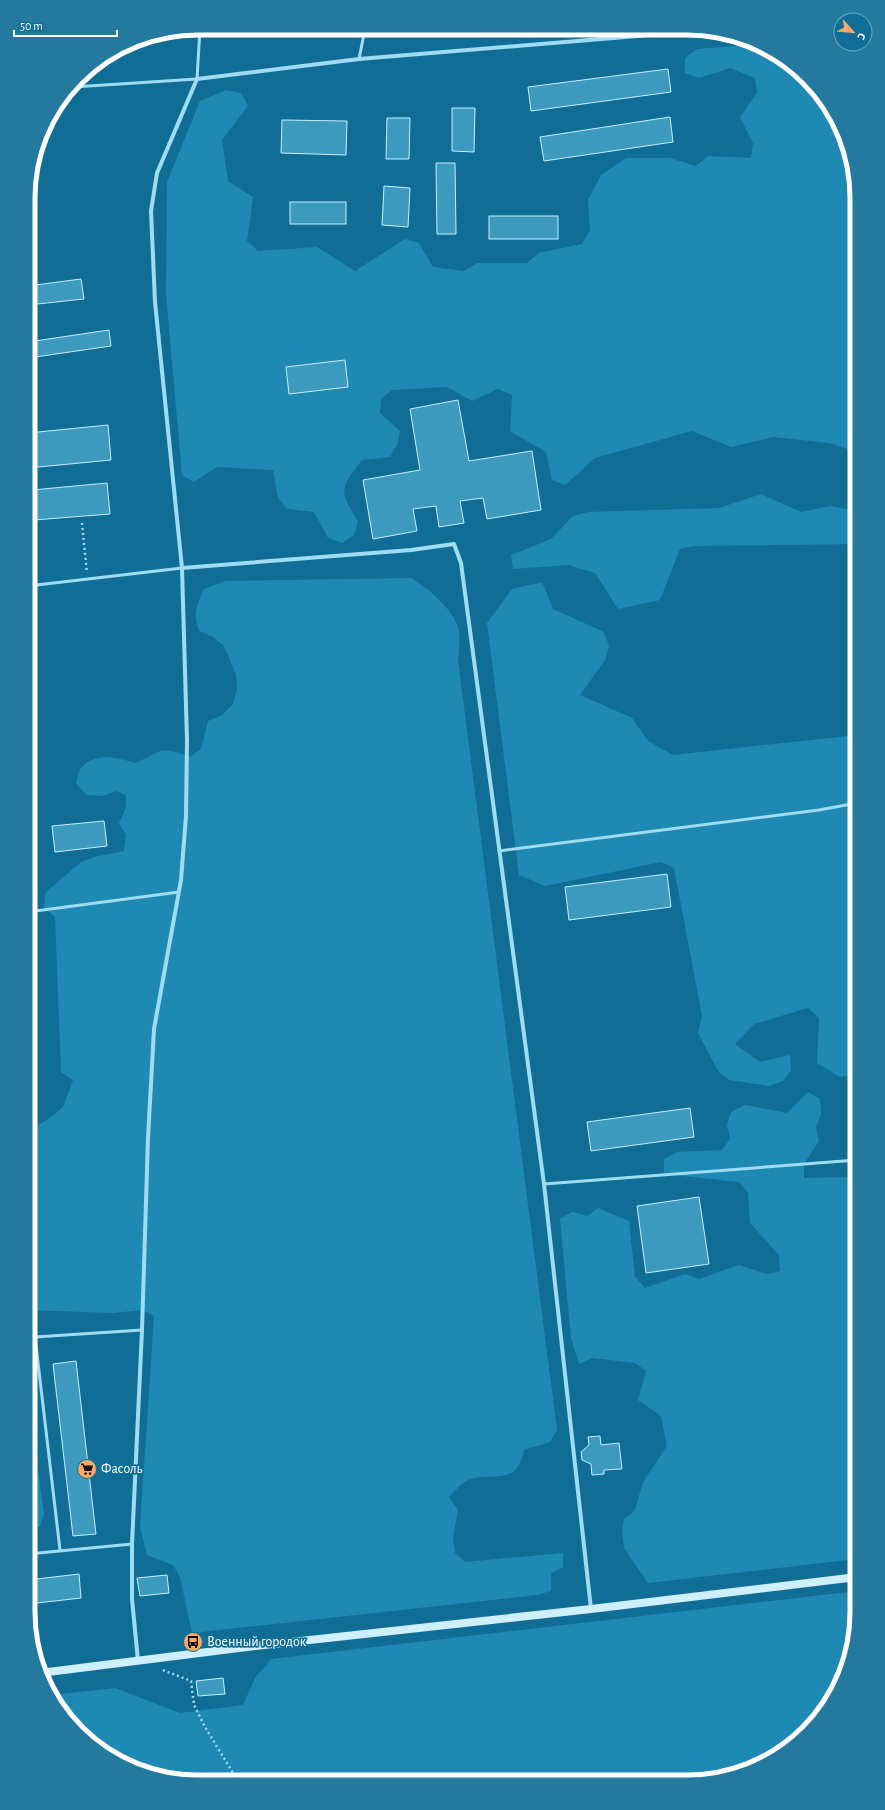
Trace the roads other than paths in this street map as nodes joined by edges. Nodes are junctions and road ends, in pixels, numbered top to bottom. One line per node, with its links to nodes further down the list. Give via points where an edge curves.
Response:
1 (200, 35): 5 (lane)
2 (364, 35): 4 (lane)
3 (650, 35): 4 (street)
4 (359, 59): 5 (street)
5 (197, 79): 6 (lane); 7 (street, via 157,173 151,211 155,302)
6 (79, 87)
7 (182, 568): 8 (lane); 10 (street, via 411,550 454,544 462,563); 11 (street, via 187,740 186,816)
8 (35, 585)
9 (850, 804): 10 (lane)
10 (499, 851): 14 (street)
11 (179, 892): 12 (lane); 15 (street, via 154,1029)
12 (35, 911)
13 (850, 1161): 14 (lane)
14 (544, 1184): 21 (street)
15 (142, 1330): 16 (lane); 17 (street)
16 (35, 1337): 18 (lane)
17 (132, 1544): 18 (lane); 22 (street, via 132,1599)
18 (60, 1550): 19 (lane)
19 (35, 1553)
20 (850, 1579): 21 (street)
21 (591, 1609): 22 (street)
22 (138, 1661): 23 (street)
23 (46, 1672)

